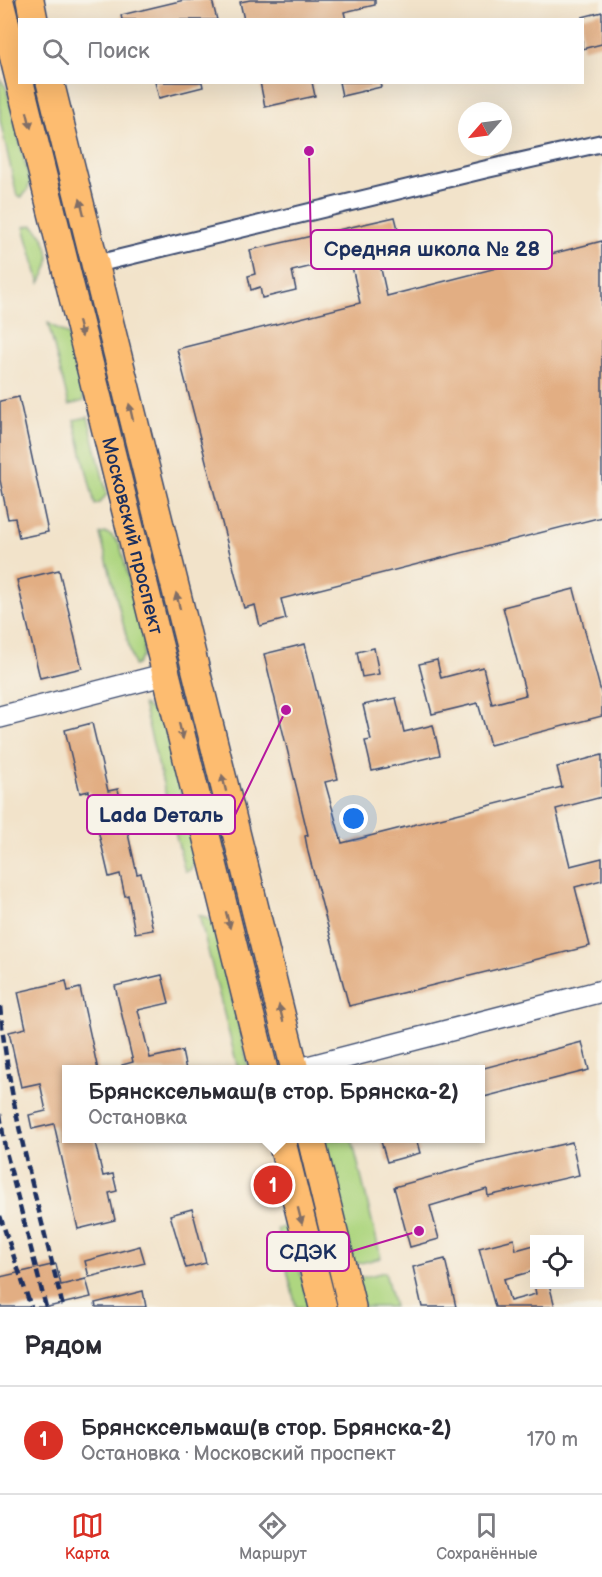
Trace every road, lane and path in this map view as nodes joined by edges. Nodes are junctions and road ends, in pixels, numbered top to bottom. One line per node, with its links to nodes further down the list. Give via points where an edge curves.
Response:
1 (30, 0): 3 (main road)
2 (0, 2): 4 (main road, Московский проспект, one-way to 4)
3 (34, 18)
4 (18, 76)
5 (20, 84): 9 (main road, Московский проспект, one-way to 9)
6 (51, 84): 8 (main road, Московский проспект, one-way to 6)
7 (602, 143): 8 (street)
8 (96, 264): 9 (main road); 14 (main road, Московский проспект, one-way to 8)
9 (66, 272): 10 (main road, Московский проспект, one-way to 10)
10 (167, 674): 11 (street); 13 (main road, Московский проспект, one-way to 13)
11 (0, 717)
12 (602, 991): 15 (street)
13 (263, 1065)
14 (295, 1065)
15 (315, 1065)
16 (282, 1143): 18 (main road, one-way to 18)
17 (312, 1143): 19 (main road)
18 (323, 1307)
19 (352, 1307)

